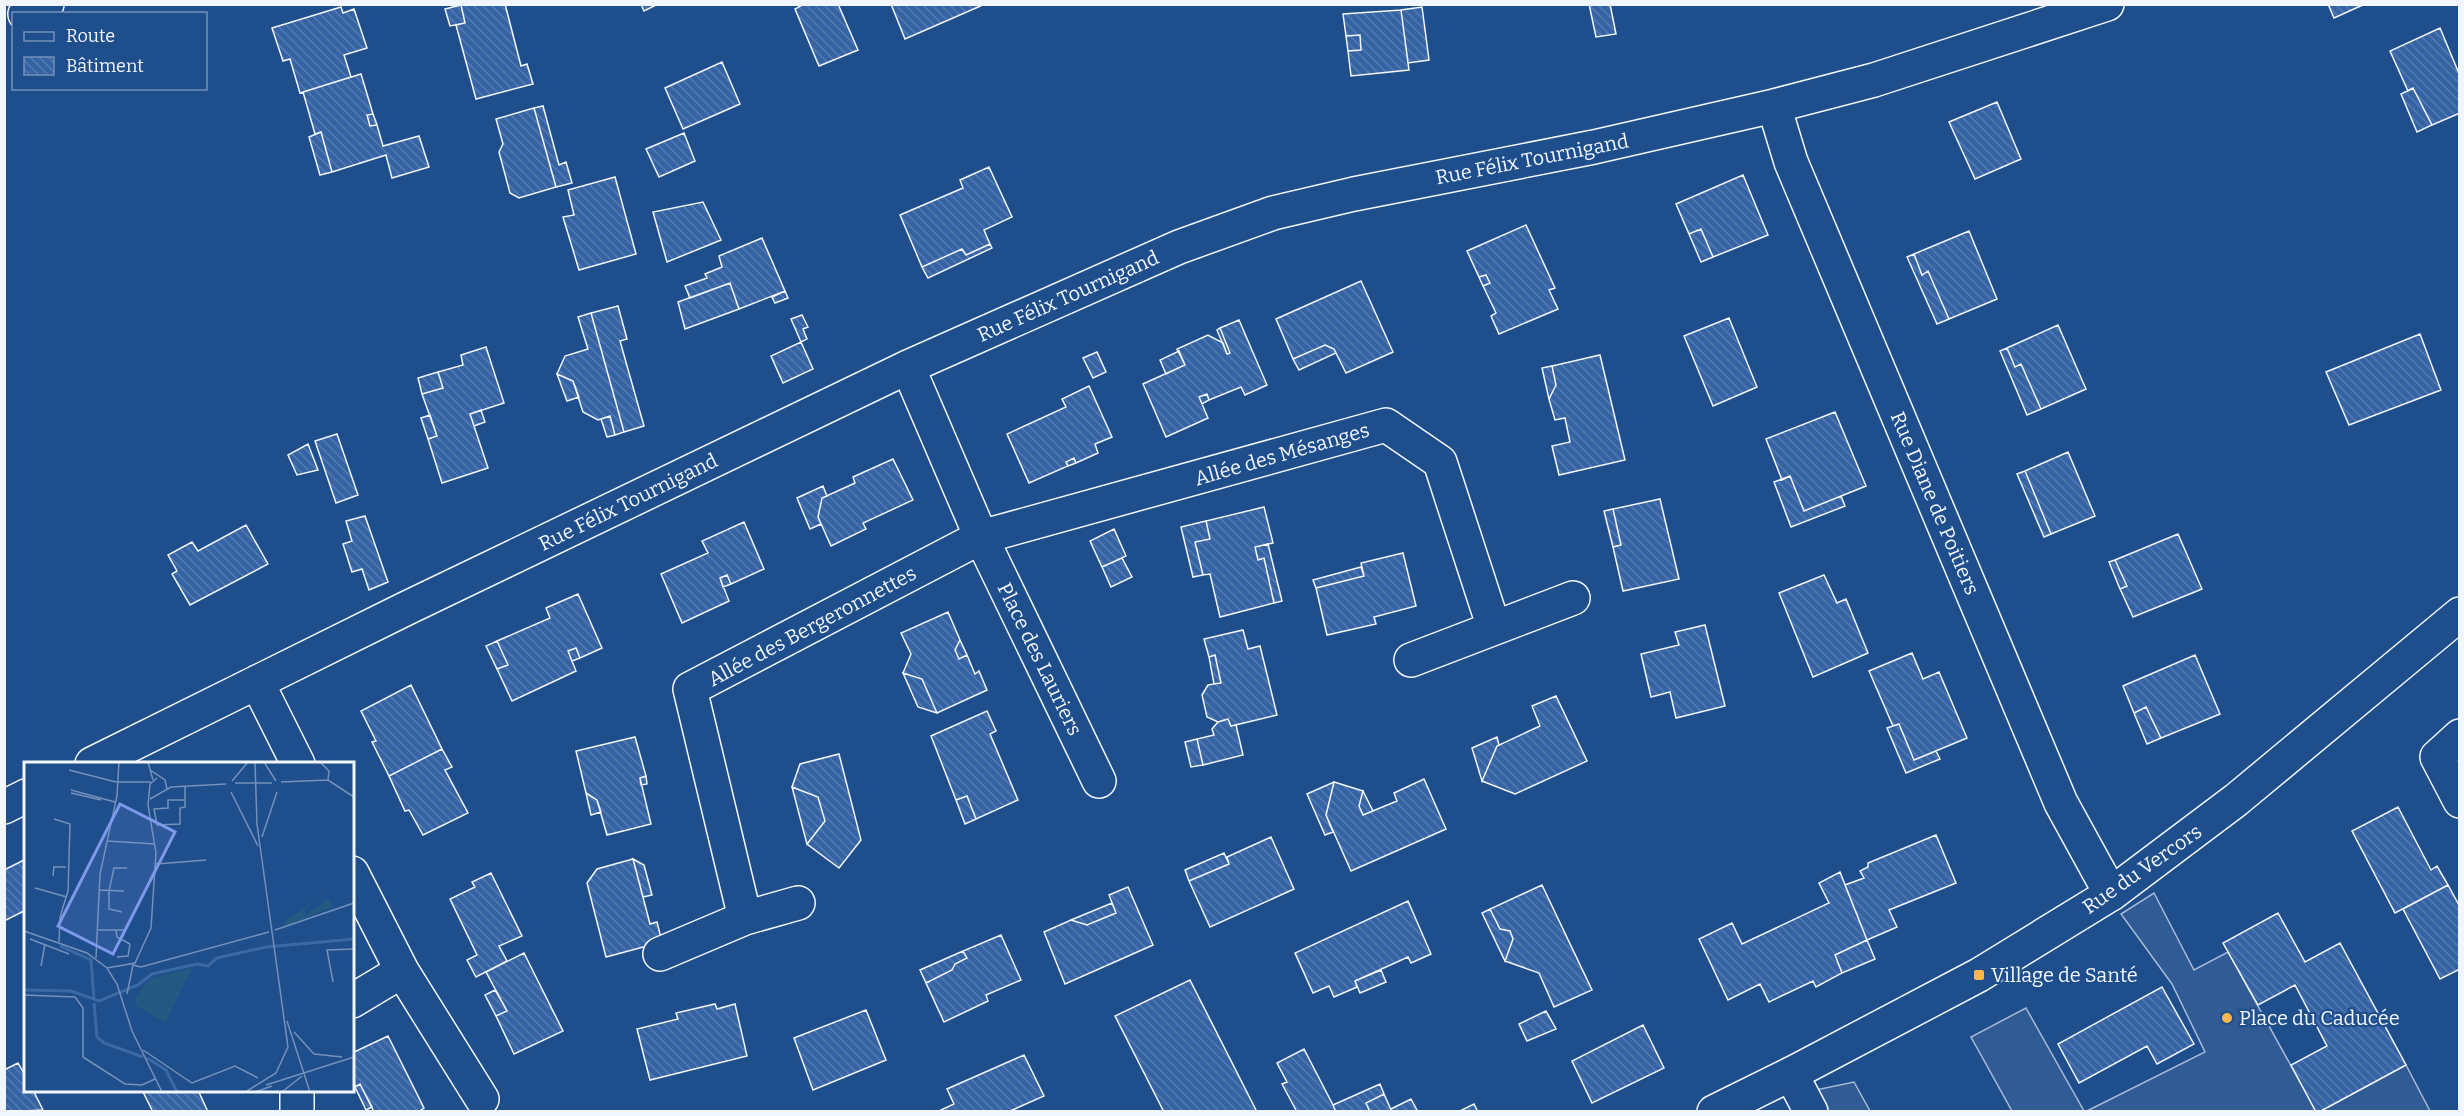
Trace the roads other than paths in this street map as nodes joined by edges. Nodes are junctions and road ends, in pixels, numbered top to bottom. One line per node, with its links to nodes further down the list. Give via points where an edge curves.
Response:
1 (47, 4): 3 (street)
2 (2108, 4): 4 (street, Rue Félix Tournigand, via 1874,80)
3 (30, 12)
4 (1774, 106): 5 (street, Rue Félix Tournigand, via 1273,213 1179,247); 20 (street, Rue Diane de Poitiers, via 1791,162 2061,803)
5 (908, 367): 6 (street, Place des Lauriers); 11 (street, Rue Félix Tournigand)
6 (981, 537): 9 (street, Allée des Mésanges, via 1386,425 1440,462); 15 (street, Place des Lauriers); 22 (street, Allée des Bergeronnettes, via 690,689)
7 (1573, 598): 9 (street)
8 (2460, 614): 20 (street, Rue du Vercors, via 2236,800)
9 (1494, 628): 10 (street)
10 (1411, 660)
11 (257, 682): 13 (street, Rue Félix Tournigand); 14 (street)
12 (2460, 736): 17 (street, via 2437,757)
13 (96, 762)
14 (297, 762)
15 (1099, 781)
16 (24, 797): 18 (street)
17 (2460, 801)
18 (4, 807)
19 (354, 877): 24 (street)
20 (2111, 894): 26 (street, Rue du Vercors, via 1979,975)
21 (798, 903): 22 (street)
22 (745, 918): 23 (street)
23 (660, 954)
24 (402, 971): 25 (street); 28 (street)
25 (354, 1000)
26 (1791, 1074): 30 (street, Rue du Vercors); 31 (street)
27 (297, 1092): 29 (street)
28 (482, 1099)
29 (297, 1112)
30 (1714, 1112)
31 (1811, 1112)

